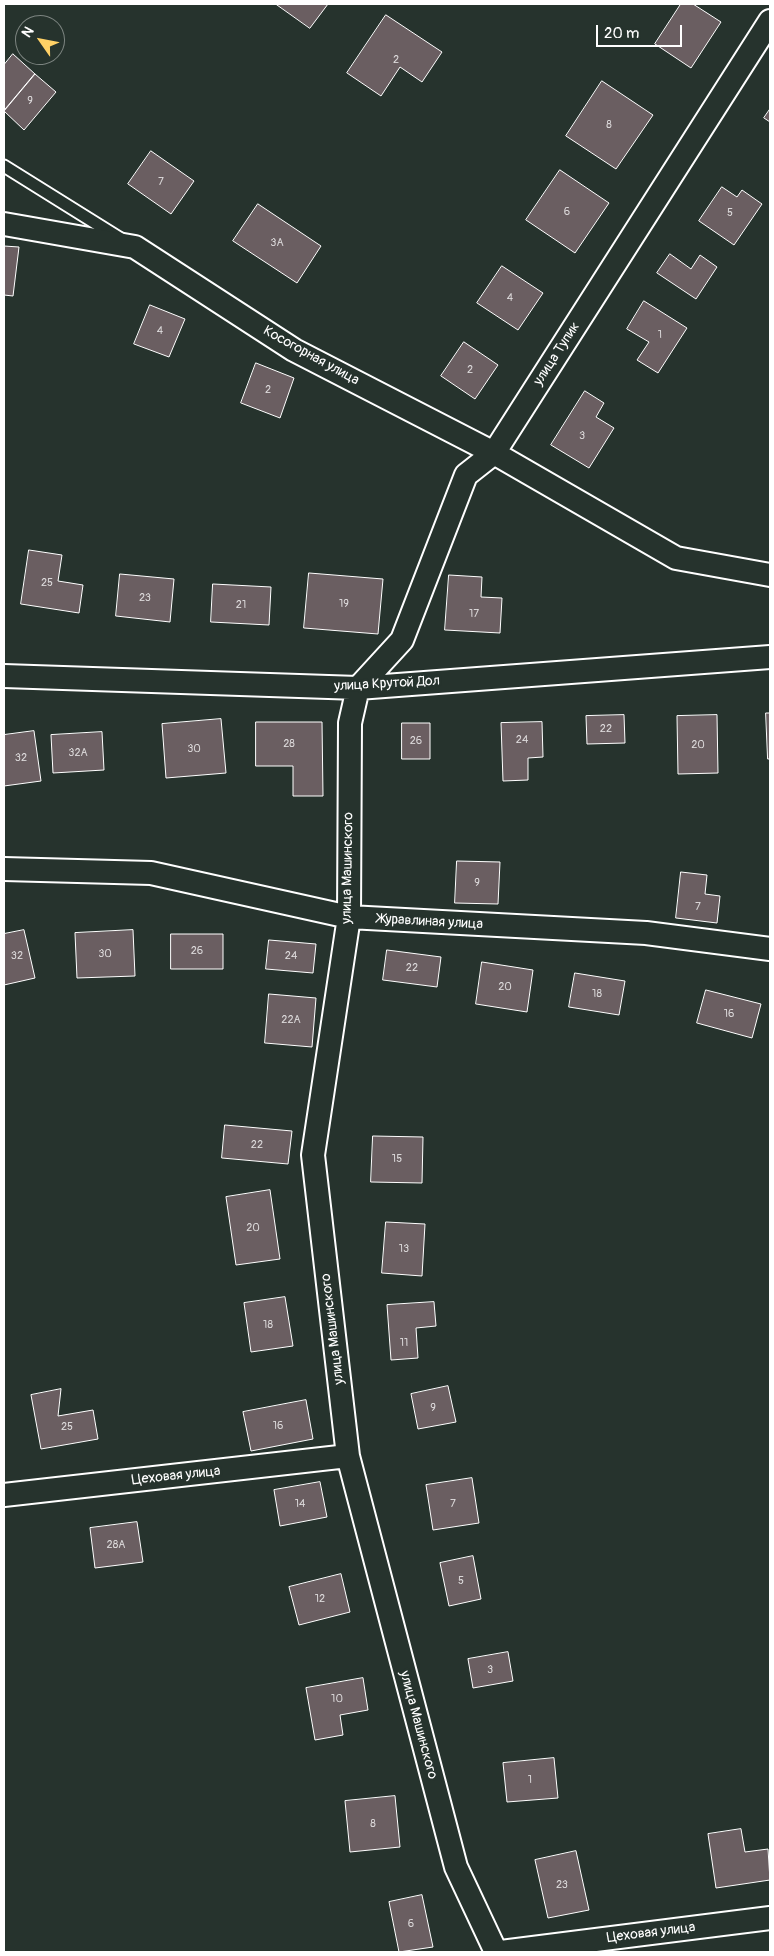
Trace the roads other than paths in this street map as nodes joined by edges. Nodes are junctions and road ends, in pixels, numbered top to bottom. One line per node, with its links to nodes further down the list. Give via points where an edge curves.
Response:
1 (770, 21): 5 (street, улица Тупик)
2 (4, 166): 4 (lane, Косогорная улица)
3 (4, 224): 4 (street, Косогорная улица)
4 (135, 247): 5 (street, Косогорная улица, via 294,350)
5 (494, 453): 6 (street, Косогорная улица, via 676,558); 9 (street, улица Тупик, via 466,475 402,640)
6 (770, 575)
7 (770, 657): 9 (street, улица Крутой Дол)
8 (4, 676): 9 (street, улица Крутой Дол)
9 (358, 688): 11 (street, улица Машинского, via 350,723)
10 (4, 870): 11 (street, Журавлиная улица, via 151,873)
11 (348, 917): 12 (street, Журавлиная улица, via 646,932); 13 (street, улица Машинского, via 313,1154)
12 (770, 949)
13 (348, 1456): 14 (street, Цеховая улица); 16 (street, улица Машинского, via 456,1867)
14 (4, 1494)
15 (770, 1918): 17 (street, Цеховая улица)
16 (496, 1952)
17 (501, 1952)

